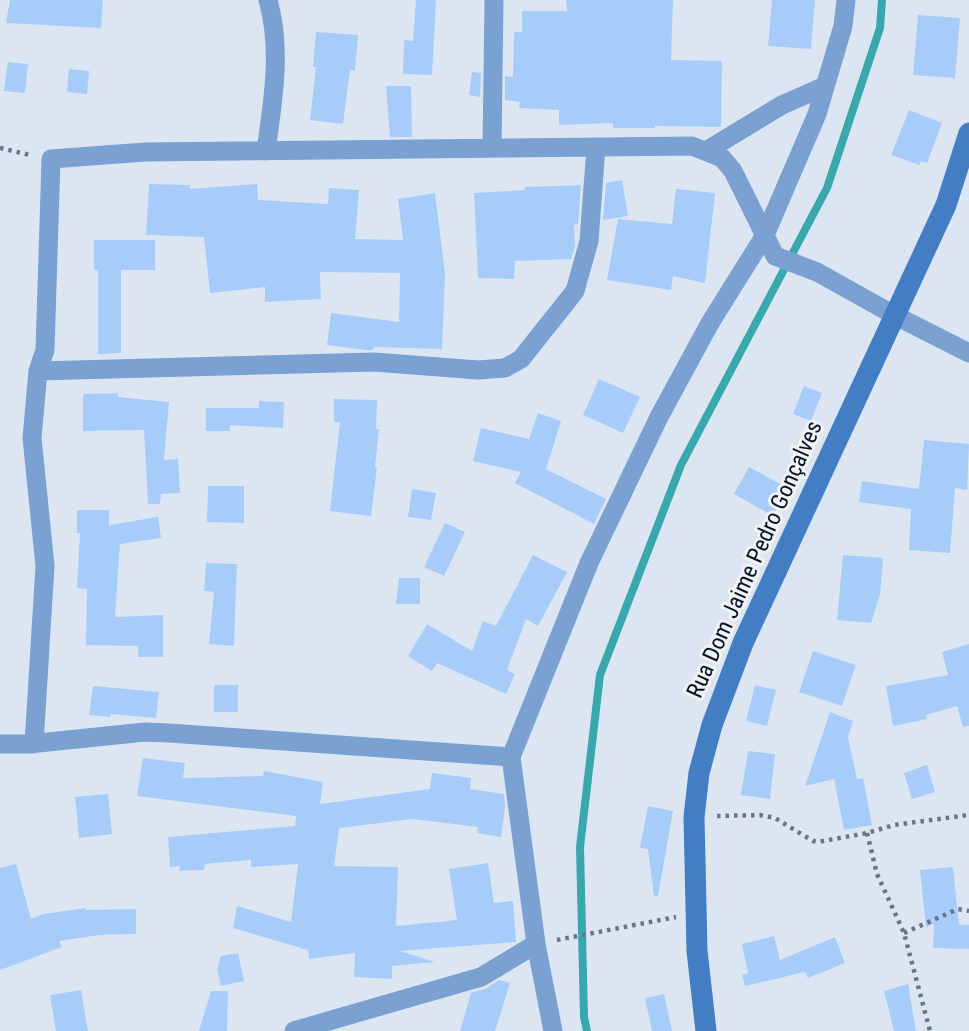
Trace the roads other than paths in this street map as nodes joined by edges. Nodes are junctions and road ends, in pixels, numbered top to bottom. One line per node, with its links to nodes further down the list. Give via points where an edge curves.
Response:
1 (268, 0): 8 (street, via 276,52)
2 (494, 0): 7 (street)
3 (846, 0): 4 (street)
4 (825, 86): 9 (street, via 782,105); 10 (street)
5 (969, 133): 11 (main road, Rua Dom Jaime Pedro Gonçalves, via 946,205)
6 (596, 147): 7 (street); 9 (street, via 692,146); 13 (street, via 589,241 575,291 521,359 505,368 374,362)
7 (492, 148): 8 (street)
8 (267, 151): 13 (street, via 145,152 51,159 45,350)
9 (706, 151): 10 (street, via 722,158 733,171)
10 (765, 235): 11 (street, via 775,256 817,272); 16 (street, via 710,323 653,429 589,563)
11 (894, 315): 12 (street); 20 (main road, Rua Dom Jaime Pedro Gonçalves, via 743,643 699,773 694,817 696,912)
12 (969, 353)
13 (38, 371): 15 (street, via 32,439 45,566)
14 (0, 744): 15 (street)
15 (34, 744): 16 (street, via 145,732)
16 (511, 757): 17 (street)
17 (536, 944): 18 (street, via 481,977); 19 (street)
18 (294, 1031)
19 (553, 1031)
20 (705, 1031)

